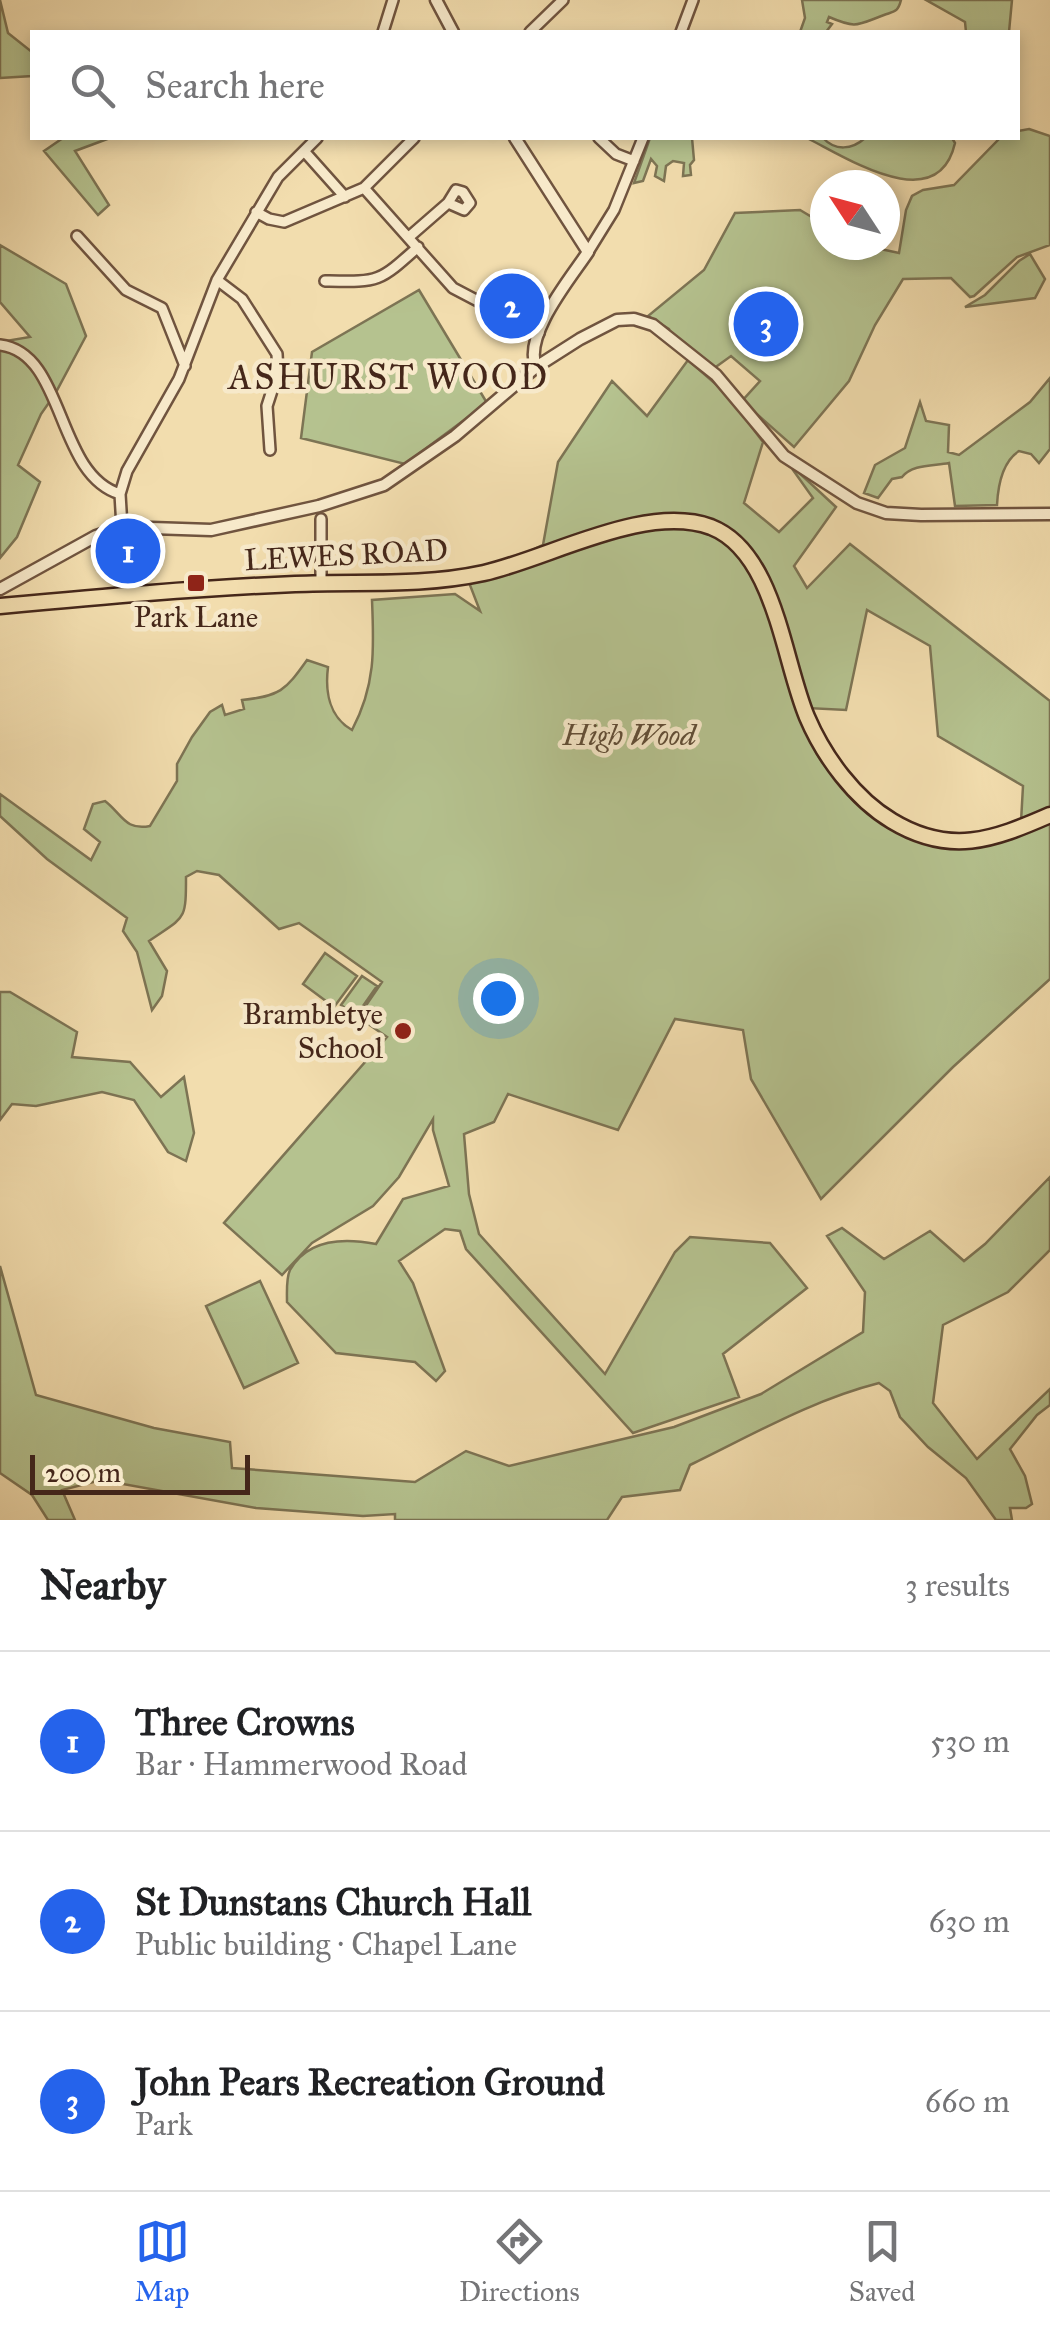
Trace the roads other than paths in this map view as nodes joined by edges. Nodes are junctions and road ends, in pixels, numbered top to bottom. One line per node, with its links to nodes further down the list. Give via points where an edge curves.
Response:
1 (393, 0): 5 (street)
2 (436, 0): 6 (street)
3 (563, 0): 7 (street)
4 (692, 0): 8 (street)
5 (384, 30)
6 (452, 30)
7 (532, 30)
8 (682, 30)
9 (315, 140): 14 (street)
10 (412, 140): 16 (street)
11 (516, 140): 23 (street)
12 (601, 140): 15 (street)
13 (642, 140): 15 (street)
14 (304, 150): 17 (street); 19 (street)
15 (634, 162): 23 (street)
16 (364, 188): 17 (street); 21 (street)
17 (345, 197): 19 (street, via 284,222)
18 (448, 203): 21 (street)
19 (256, 212): 24 (street)
20 (77, 236): 28 (street, via 126,290 162,308)
21 (409, 237): 22 (street)
22 (418, 248): 25 (street, via 384,278); 26 (street, via 453,288)
23 (588, 252): 26 (street)
24 (216, 280): 28 (street); 30 (street, via 242,299 277,354 267,406)
25 (325, 280)
26 (539, 333): 29 (street, via 532,349)
27 (0, 345): 31 (street, via 25,356 59,409 80,462)
28 (184, 366): 31 (street)
29 (536, 368): 32 (street, via 412,469 384,486); 34 (street, via 609,322 643,321 716,375 784,456 857,503 886,513)
30 (270, 450)
31 (120, 494): 36 (street)
32 (332, 502): 33 (street); 35 (street)
33 (310, 508): 35 (street); 36 (street, via 212,530)
34 (1050, 514)
35 (321, 519): 37 (street)
36 (122, 527): 38 (street)
37 (321, 584): 39 (highway, LEWES ROAD); 40 (highway, LEWES ROAD, via 435,583 648,523 688,521 714,528 740,544 761,576 808,718 834,765 874,810 911,832 952,843 1002,837)
38 (0, 589)
39 (0, 606)
40 (1050, 815)

